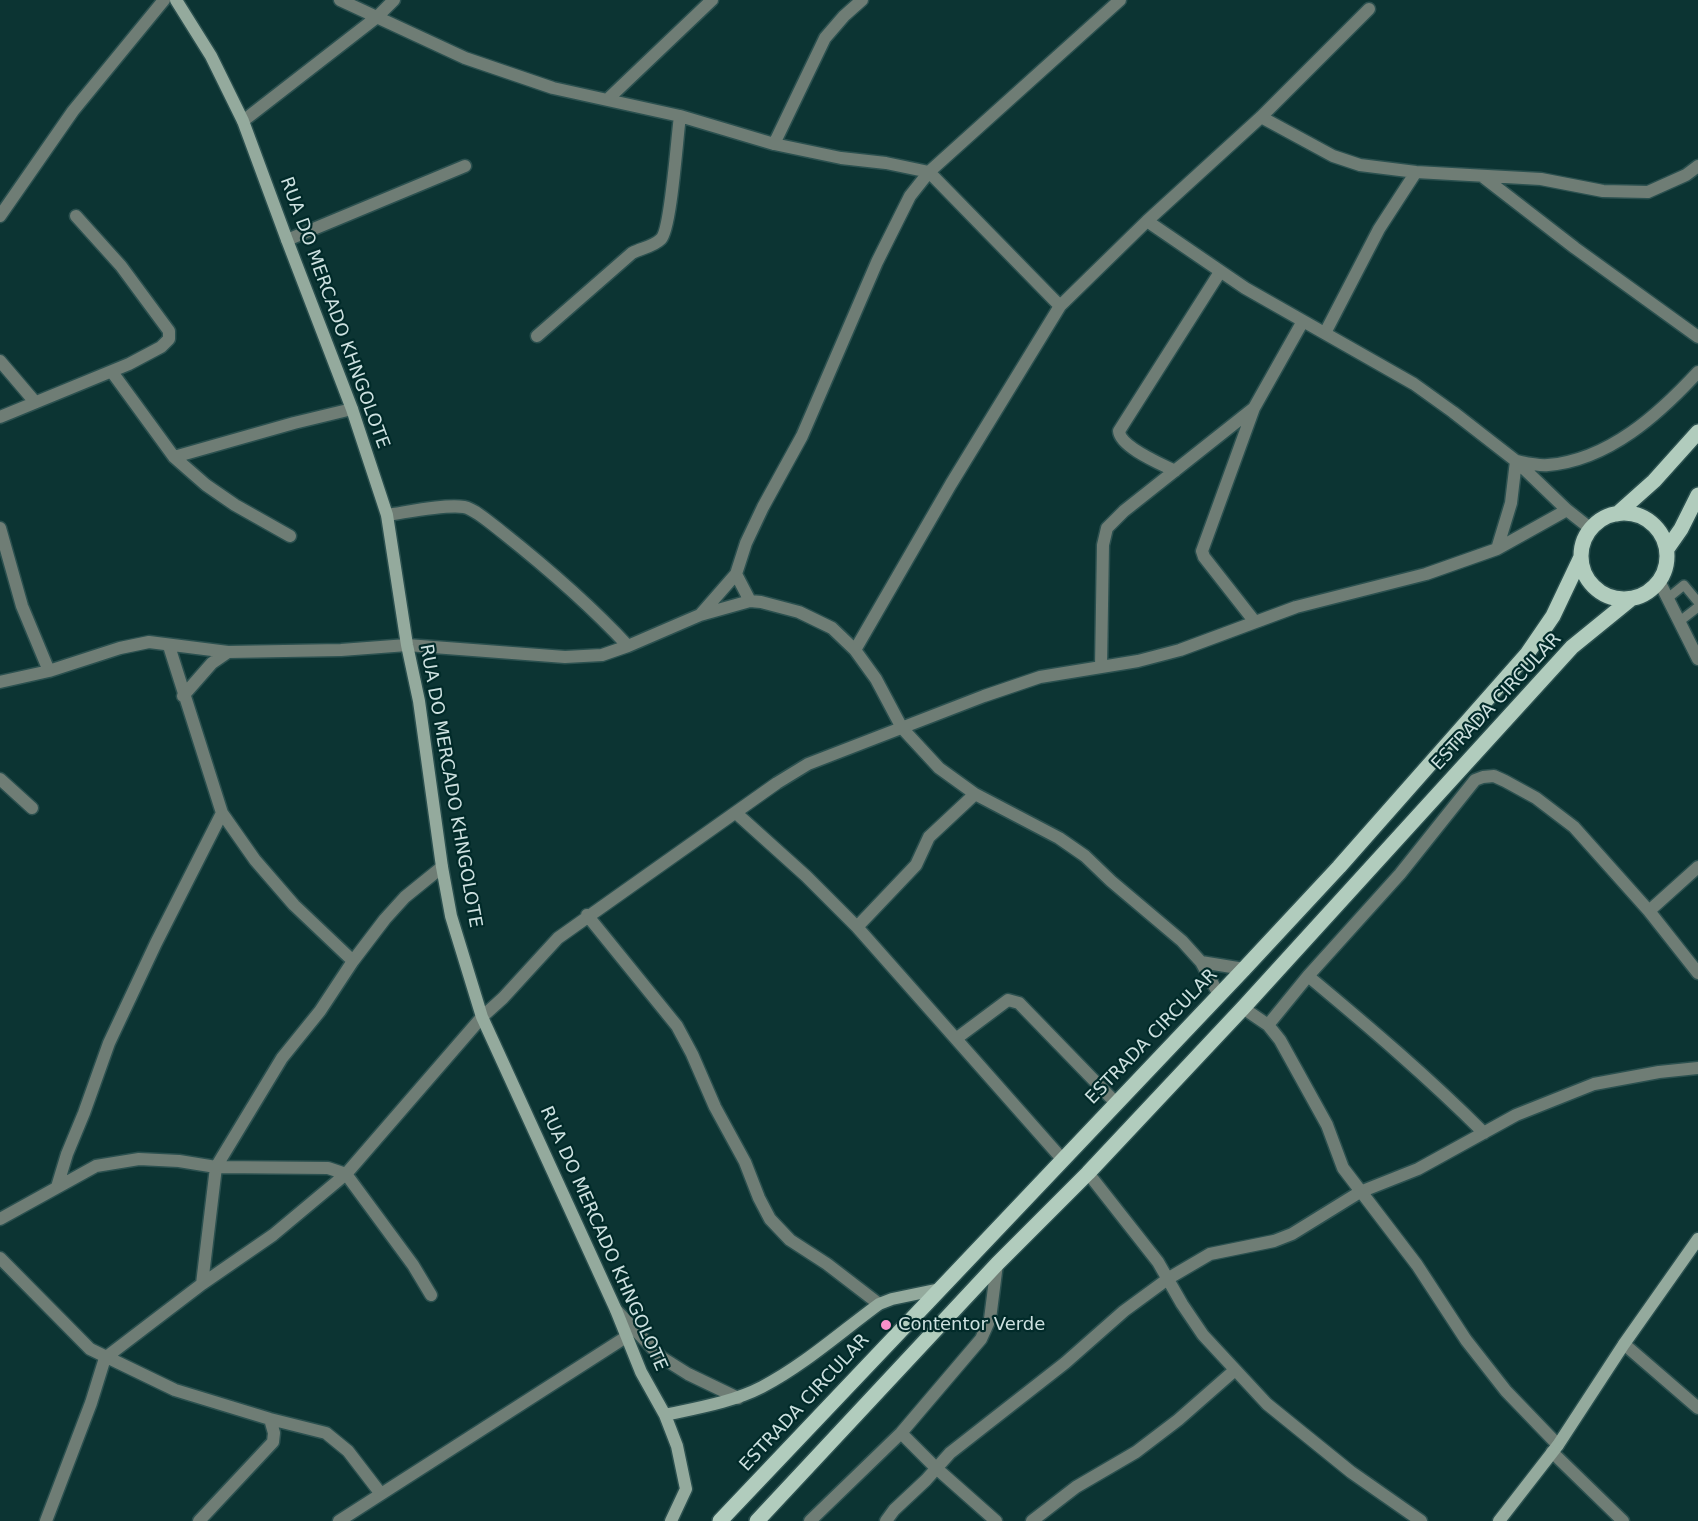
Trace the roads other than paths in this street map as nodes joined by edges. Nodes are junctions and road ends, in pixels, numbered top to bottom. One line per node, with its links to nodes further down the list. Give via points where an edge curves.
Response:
1 (164, 0): 20 (street, via 73,111)
2 (176, 0): 13 (street, RUA DO MERCADO KHNGOLOTE, via 212,56)
3 (340, 0): 9 (street)
4 (394, 0): 9 (street)
5 (712, 0): 10 (street)
6 (862, 0): 14 (street, via 825,38)
7 (1120, 0): 17 (street)
8 (1369, 9): 12 (street)
9 (377, 17): 10 (street, via 465,58 553,88); 13 (street)
10 (608, 99): 11 (street)
11 (680, 116): 14 (street); 28 (street, via 663,238 632,253)
12 (1261, 117): 18 (street, via 1333,156 1360,165); 22 (street)
13 (243, 121): 23 (street, RUA DO MERCADO KHNGOLOTE)
14 (774, 144): 17 (street)
15 (465, 166): 23 (street)
16 (1698, 166): 19 (street, via 1648,192 1603,191 1541,179)
17 (929, 172): 25 (street); 51 (street, via 910,196 877,262 802,436 746,543)
18 (1416, 172): 19 (street); 27 (street, via 1379,229)
19 (1482, 176): 29 (street)
20 (0, 216)
21 (76, 216): 31 (street, via 121,266 169,331 169,339 161,347)
22 (1147, 221): 24 (street); 25 (street)
23 (286, 240): 35 (street, RUA DO MERCADO KHNGOLOTE)
24 (1220, 272): 26 (street); 40 (street, via 1119,431 1126,445)
25 (1060, 306): 63 (street)
26 (1303, 321): 27 (street); 34 (street)
27 (1325, 333): 39 (street, via 1414,384)
28 (537, 336)
29 (1698, 337)
30 (0, 361): 33 (street)
31 (112, 372): 33 (street); 38 (street)
32 (1698, 372): 39 (street, via 1622,440 1577,460 1547,466)
33 (35, 402): 36 (street)
34 (1254, 408): 40 (street); 59 (street, via 1202,551)
35 (352, 409): 38 (street); 44 (street, RUA DO MERCADO KHNGOLOTE)
36 (0, 417)
37 (1698, 432): 43 (main road, via 1654,481)
38 (174, 456): 47 (street, via 235,506)
39 (1516, 461): 42 (street); 48 (street, via 1511,503)
40 (1175, 471): 66 (street, via 1107,528 1103,545)
41 (1698, 495): 49 (main road)
42 (1567, 510): 46 (street); 48 (street)
43 (1617, 514): 46 (main road); 49 (main road, via 1634,514 1649,521 1661,533)
44 (387, 515): 60 (street, RUA DO MERCADO KHNGOLOTE); 62 (street, via 466,507 524,550)
45 (0, 528): 67 (street, via 22,606)
46 (1591, 529): 50 (main road)
47 (290, 537)
48 (1497, 549): 59 (street)
49 (1666, 549): 52 (main road, via 1666,566)
50 (1581, 557): 54 (main road, via 1591,584 1616,599); 83 (main road, ESTRADA CIRCULAR, via 1552,616 1527,654)
51 (736, 574): 55 (street); 57 (street)
52 (1659, 581): 53 (street); 54 (main road, via 1647,593)
53 (1668, 598): 56 (lane, via 1684,585); 58 (street)
54 (1631, 599): 87 (main road, ESTRADA CIRCULAR, via 1572,647)
55 (750, 601): 57 (street); 63 (street, via 799,612 832,628)
56 (1698, 604): 58 (lane)
57 (700, 615): 62 (street)
58 (1680, 621): 65 (street)
59 (1255, 622): 66 (street, via 1180,650)
60 (408, 645): 62 (street, via 565,657 602,655); 64 (street); 76 (street, RUA DO MERCADO KHNGOLOTE)
61 (169, 646): 64 (street); 67 (street, via 149,642 120,648); 69 (street)
62 (628, 646)
63 (855, 650): 70 (street, via 876,679)
64 (228, 652): 69 (street, via 212,663)
65 (1698, 659)
66 (1101, 667): 70 (street, via 1040,677)
67 (49, 672): 68 (street)
68 (0, 682)
69 (183, 696): 74 (street)
70 (902, 728): 72 (street, via 939,768); 75 (street, via 808,764)
71 (0, 779): 73 (street)
72 (975, 794): 80 (street, via 929,837 916,865); 82 (street, via 1085,856 1165,925)
73 (32, 808)
74 (222, 813): 81 (street, via 294,905); 98 (street, via 109,1043)
75 (736, 813): 79 (street); 80 (street)
76 (442, 867): 81 (street, via 405,897); 88 (street, RUA DO MERCADO KHNGOLOTE, via 451,916)
77 (1698, 867): 78 (street)
78 (1649, 911): 84 (street); 85 (street, via 1574,827 1515,786 1494,776 1483,777 1475,780 1400,874)
79 (587, 915): 88 (street, via 558,938); 108 (street, via 677,1026 770,1219 790,1239)
80 (857, 927): 90 (street)
81 (353, 961): 95 (street, via 282,1058)
82 (1201, 962): 83 (street); 86 (street)
83 (1244, 969): 86 (main road, ESTRADA CIRCULAR)
84 (1698, 973)
85 (1308, 976): 89 (street); 93 (street)
86 (1219, 995): 92 (main road, ESTRADA CIRCULAR)
87 (1243, 1008): 89 (street); 96 (main road, ESTRADA CIRCULAR)
88 (482, 1017): 97 (street); 109 (street, RUA DO MERCADO KHNGOLOTE)
89 (1268, 1025): 99 (street, via 1327,1125 1343,1168)
90 (957, 1038): 92 (street, via 1008,1000 1020,1003); 94 (street)
91 (1698, 1068): 93 (street, via 1594,1084 1516,1115)
92 (1116, 1103): 94 (main road, ESTRADA CIRCULAR)
93 (1484, 1133): 99 (street, via 1418,1169)
94 (1063, 1160): 106 (main road, ESTRADA CIRCULAR)
95 (216, 1167): 97 (street, via 328,1168); 98 (street, via 139,1159 96,1166); 105 (street)
96 (1088, 1173): 103 (main road, ESTRADA CIRCULAR); 104 (street)
97 (346, 1174): 105 (street, via 273,1235); 107 (street)
98 (57, 1186): 100 (street)
99 (1360, 1192): 104 (street, via 1292,1234 1210,1254); 119 (street, via 1417,1265 1472,1348)
100 (0, 1219)
101 (1698, 1239): 111 (street)
102 (0, 1258): 112 (street, via 90,1349)
103 (996, 1264): 118 (street, via 990,1319 981,1339); 127 (main road, ESTRADA CIRCULAR)
104 (1169, 1278): 113 (street, via 1203,1335); 120 (street)
105 (202, 1284): 112 (street)
106 (940, 1289): 108 (street); 126 (main road, ESTRADA CIRCULAR)
107 (431, 1295)
108 (879, 1304): 114 (street, via 793,1368)
109 (616, 1310): 110 (street, RUA DO MERCADO KHNGOLOTE); 114 (street, via 661,1358)
110 (626, 1337): 116 (street, RUA DO MERCADO KHNGOLOTE); 121 (street)
111 (1624, 1344): 115 (street); 119 (street)
112 (105, 1358): 117 (street, via 175,1390); 122 (street)
113 (1235, 1370): 131 (street, via 1136,1452 1076,1488); 132 (street, via 1303,1435)
114 (738, 1398): 116 (street)
115 (1698, 1408)
116 (665, 1415): 125 (street, RUA DO MERCADO KHNGOLOTE, via 677,1446 686,1489)
117 (270, 1419): 121 (street, via 326,1433 348,1451); 123 (street, via 273,1442)
118 (901, 1433): 120 (street); 128 (street)
119 (1555, 1449): 133 (street); 134 (street)
120 (935, 1467): 129 (street); 130 (street)
121 (381, 1494): 124 (street)
122 (46, 1521)
123 (200, 1521)
124 (339, 1521)
125 (671, 1521)
126 (720, 1521)
127 (757, 1521)
128 (810, 1521)
129 (885, 1521)
130 (996, 1521)
131 (1032, 1521)
132 (1420, 1521)
133 (1499, 1521)
134 (1623, 1521)

